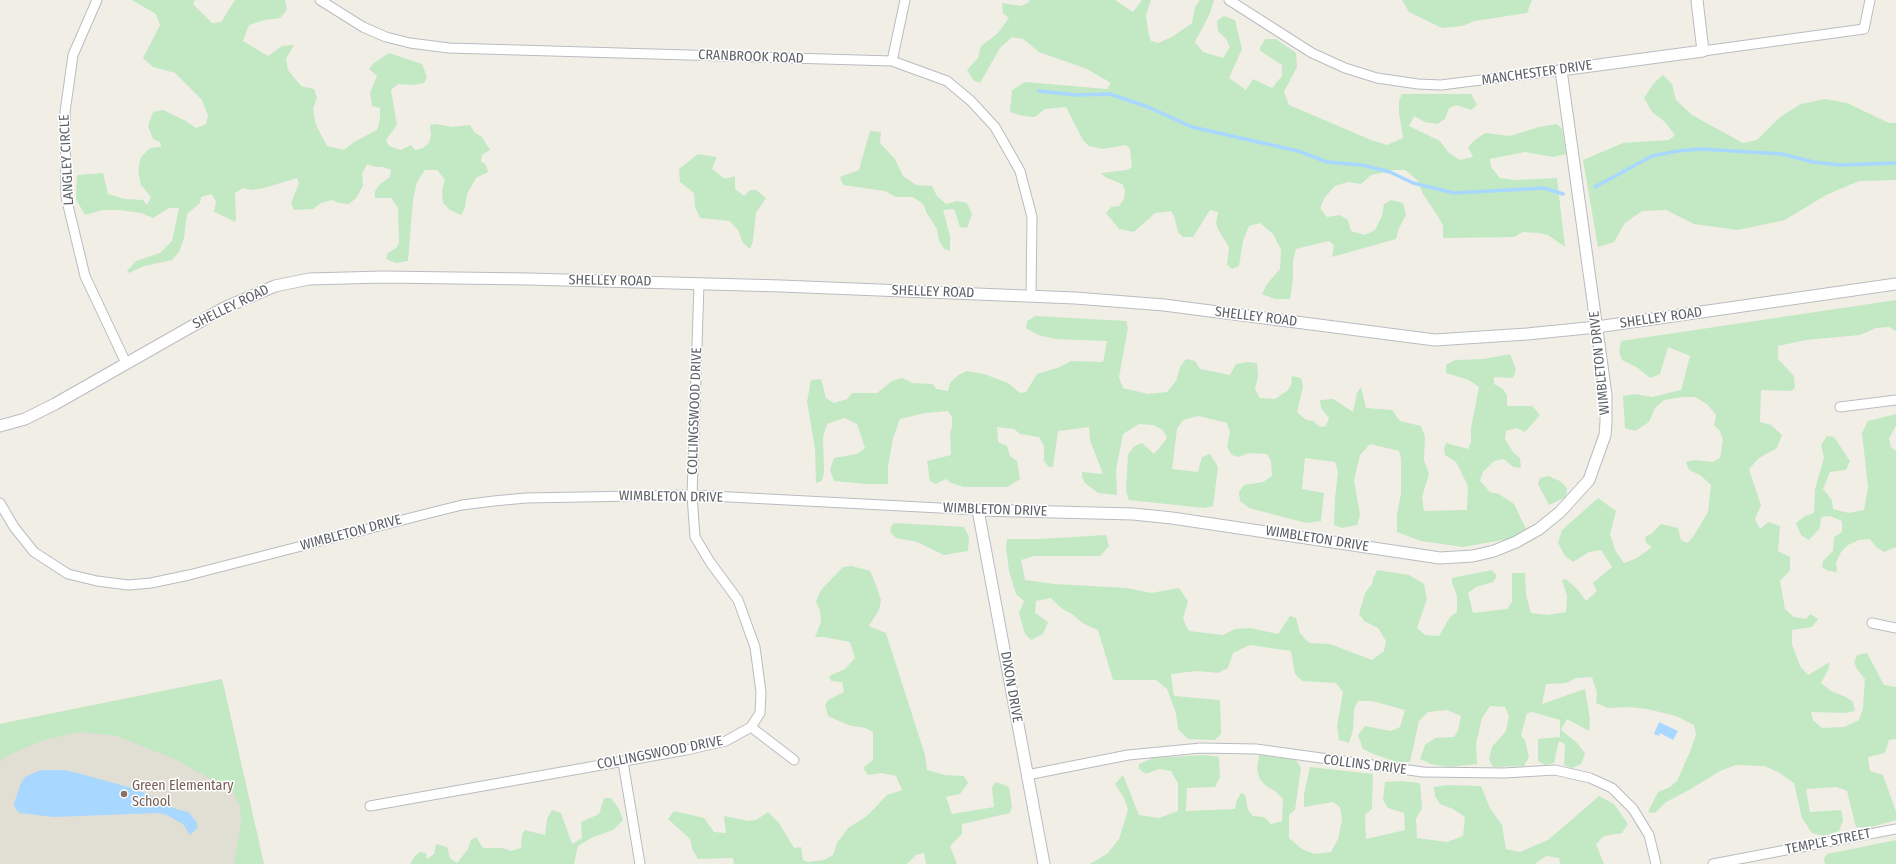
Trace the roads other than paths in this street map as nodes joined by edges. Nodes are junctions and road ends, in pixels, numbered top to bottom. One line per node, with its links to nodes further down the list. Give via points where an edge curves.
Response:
1 (97, 0): 14 (street, LANGLEY CIRCLE, via 73,55 64,112 66,197 85,276)
2 (320, 0): 8 (street, CRANBROOK ROAD, via 363,27 386,36 410,43 449,48)
3 (905, 0): 8 (street)
4 (1229, 0): 9 (street, MANCHESTER DRIVE, via 1322,59 1377,78 1418,84 1441,84)
5 (1697, 0): 7 (street)
6 (1870, 0): 7 (street, MANCHESTER DRIVE, via 1864,29)
7 (1703, 51): 9 (street, MANCHESTER DRIVE)
8 (892, 61): 12 (street, CRANBROOK ROAD, via 946,81 971,101 995,128 1020,171 1032,217)
9 (1561, 70): 13 (street, WIMBLETON DRIVE)
10 (699, 284): 12 (street, SHELLEY ROAD); 14 (street, SHELLEY ROAD, via 383,277 309,279 275,286 224,308); 18 (street, COLLINGSWOOD DRIVE)
11 (1896, 284): 13 (street, SHELLEY ROAD)
12 (1032, 296): 13 (street, SHELLEY ROAD, via 1133,302 1425,340 1460,340)
13 (1597, 327): 20 (street, WIMBLETON DRIVE, via 1606,394 1606,422 1605,435 1589,480 1560,512 1539,529 1494,551 1473,556 1440,558 1172,518 1133,514)
14 (126, 363): 17 (street, SHELLEY ROAD, via 25,420)
15 (1896, 400): 16 (street)
16 (1840, 408)
17 (0, 426)
18 (692, 495): 19 (street, WIMBLETON DRIVE, via 526,498 462,505 189,575 128,585 68,574 34,552 14,527); 20 (street, WIMBLETON DRIVE); 23 (street, COLLINGSWOOD DRIVE, via 695,537 738,600 755,647 761,692 760,713)
19 (0, 503)
20 (978, 510): 26 (street, DIXON DRIVE)
21 (1872, 623): 22 (street)
22 (1896, 628)
23 (751, 727): 24 (street); 25 (street, COLLINGSWOOD DRIVE, via 726,741)
24 (794, 760)
25 (623, 762): 27 (street, COLLINGSWOOD DRIVE, via 558,771); 29 (street)
26 (1027, 775): 30 (street, DIXON DRIVE); 31 (street, COLLINS DRIVE, via 1128,755 1201,748 1256,749 1423,772 1555,770 1590,778 1612,788 1633,810 1649,835)
27 (370, 806)
28 (1896, 829): 32 (street, TEMPLE STREET)
29 (640, 864)
30 (1044, 864)
31 (1656, 864)
32 (1713, 864)

